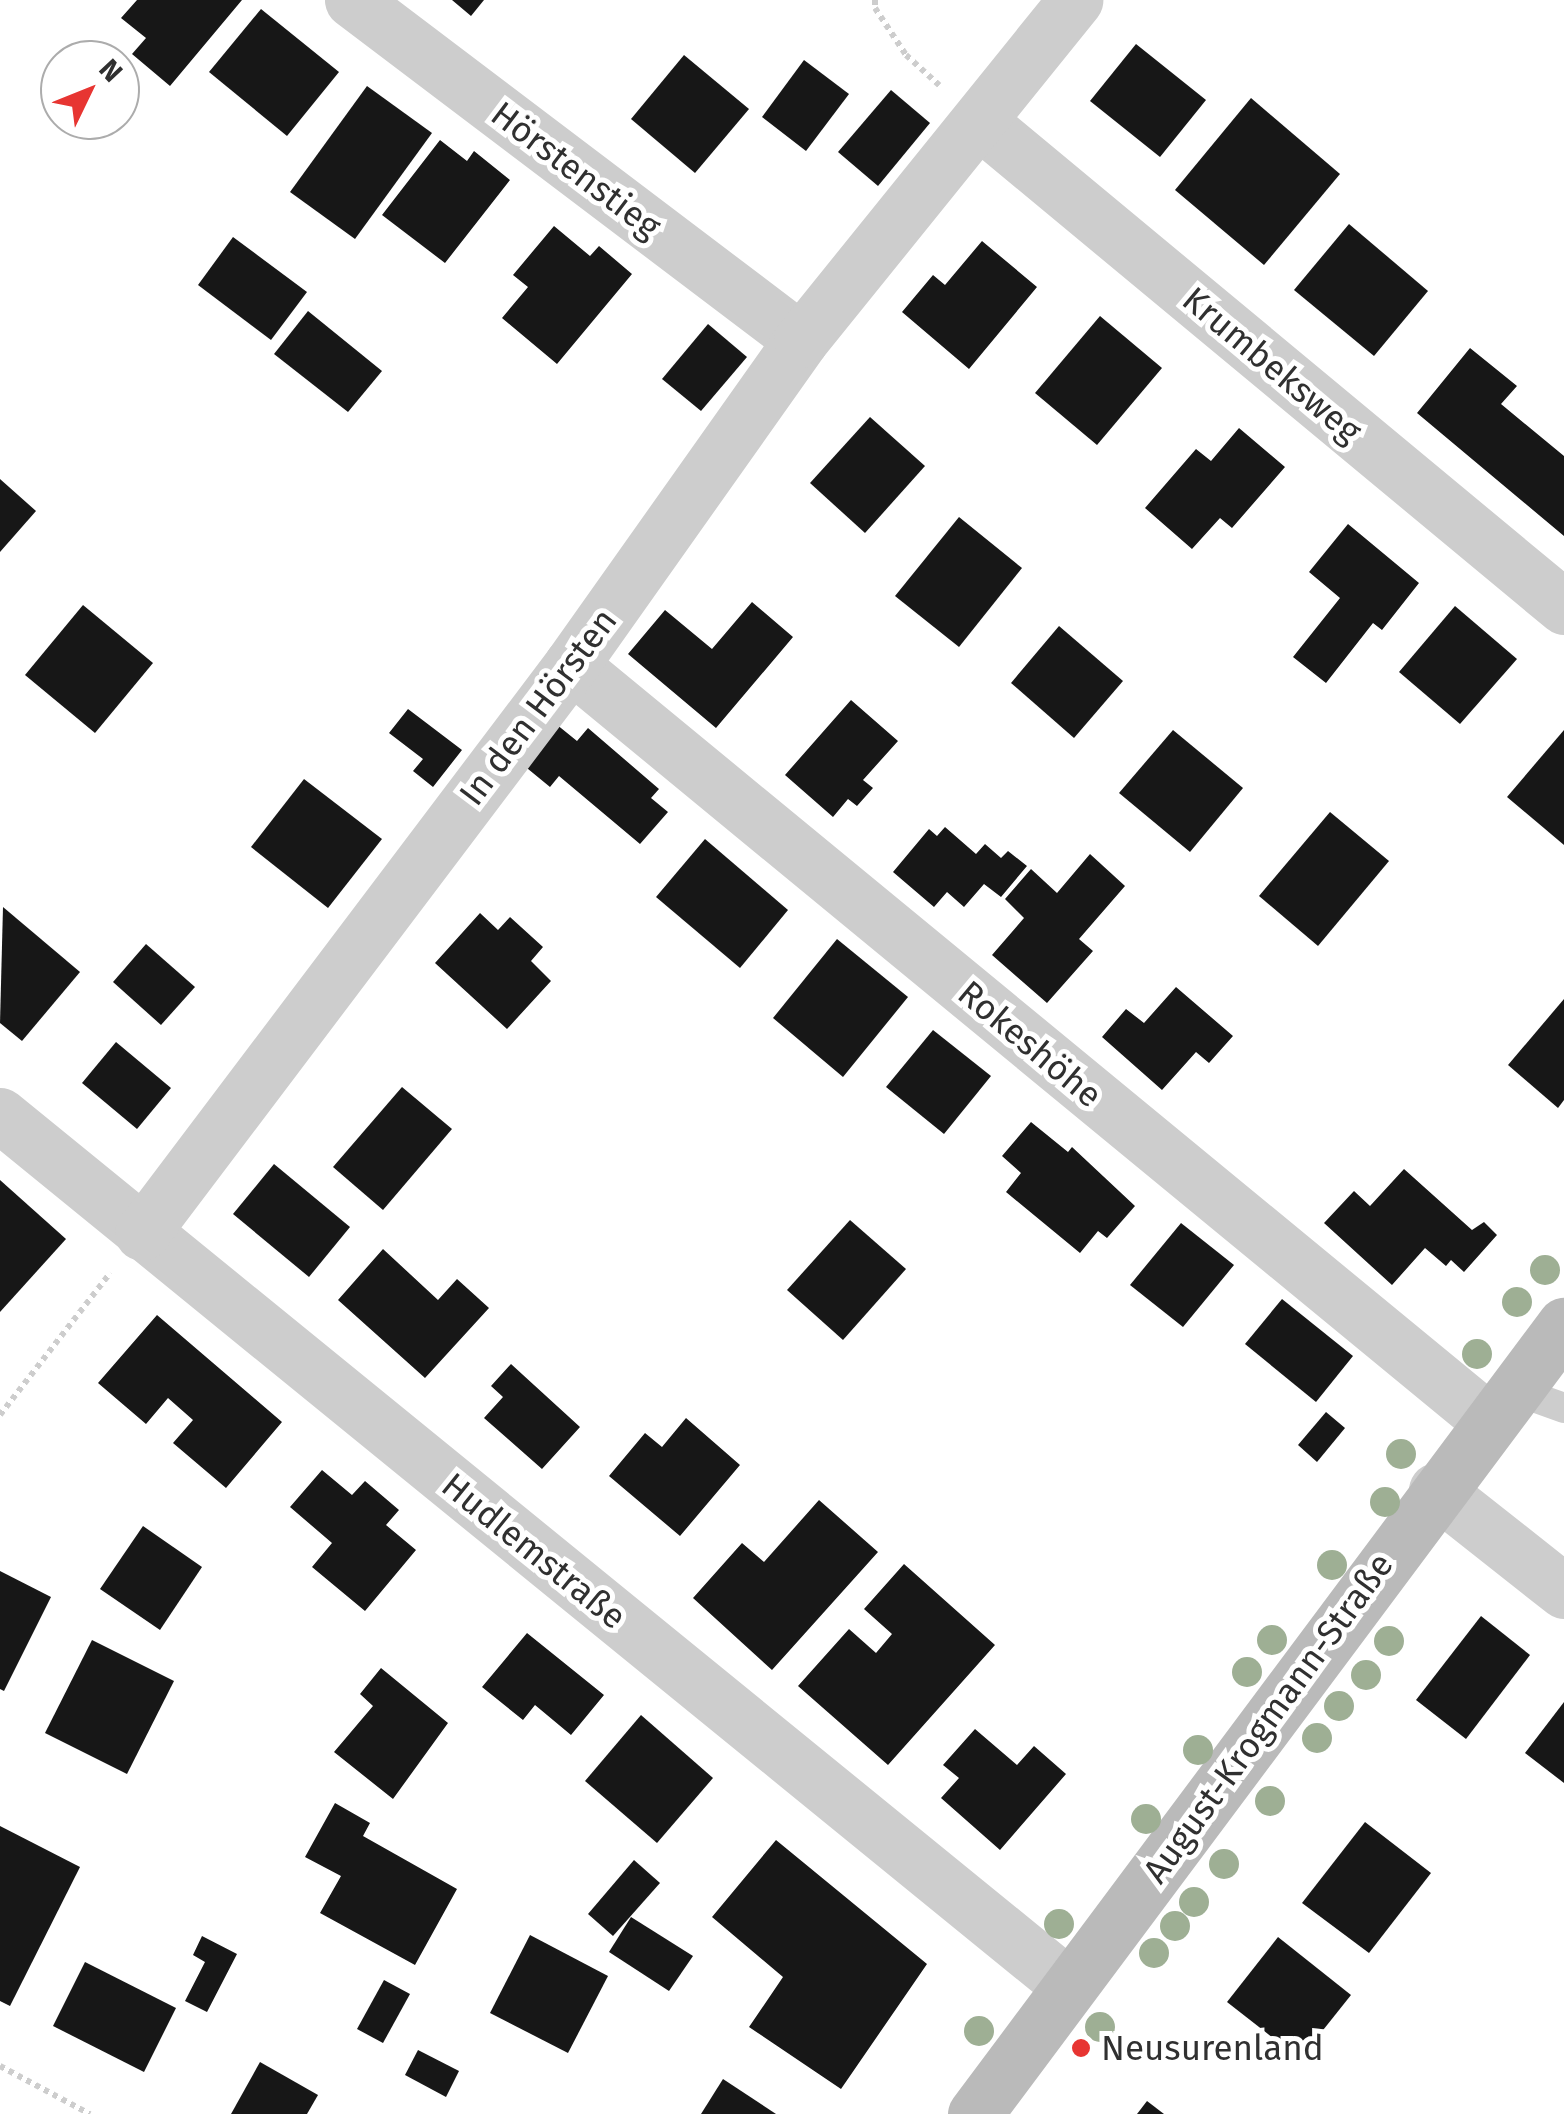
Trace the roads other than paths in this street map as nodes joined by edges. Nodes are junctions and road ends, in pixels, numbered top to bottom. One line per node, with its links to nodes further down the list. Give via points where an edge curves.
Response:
1 (352, 0): 4 (street, Hörstenstieg)
2 (1075, 0): 3 (street, In den Hörsten)
3 (980, 122): 4 (street, In den Hörsten); 5 (street, Krumbeksweg)
4 (801, 340): 6 (street, In den Hörsten)
5 (1564, 607)
6 (571, 665): 8 (street, In den Hörsten); 10 (street, Rokeshöhe)
7 (0, 1115): 8 (street, Hudlemstraße)
8 (142, 1233): 13 (street, Hudlemstraße)
9 (1564, 1325): 10 (main road, August-Krogmann-Straße)
10 (1522, 1406): 11 (main road, August-Krogmann-Straße)
11 (1436, 1490): 12 (street); 13 (main road, August-Krogmann-Straße)
12 (1564, 1591)
13 (1069, 1986): 14 (main road, August-Krogmann-Straße)
14 (975, 2114)

